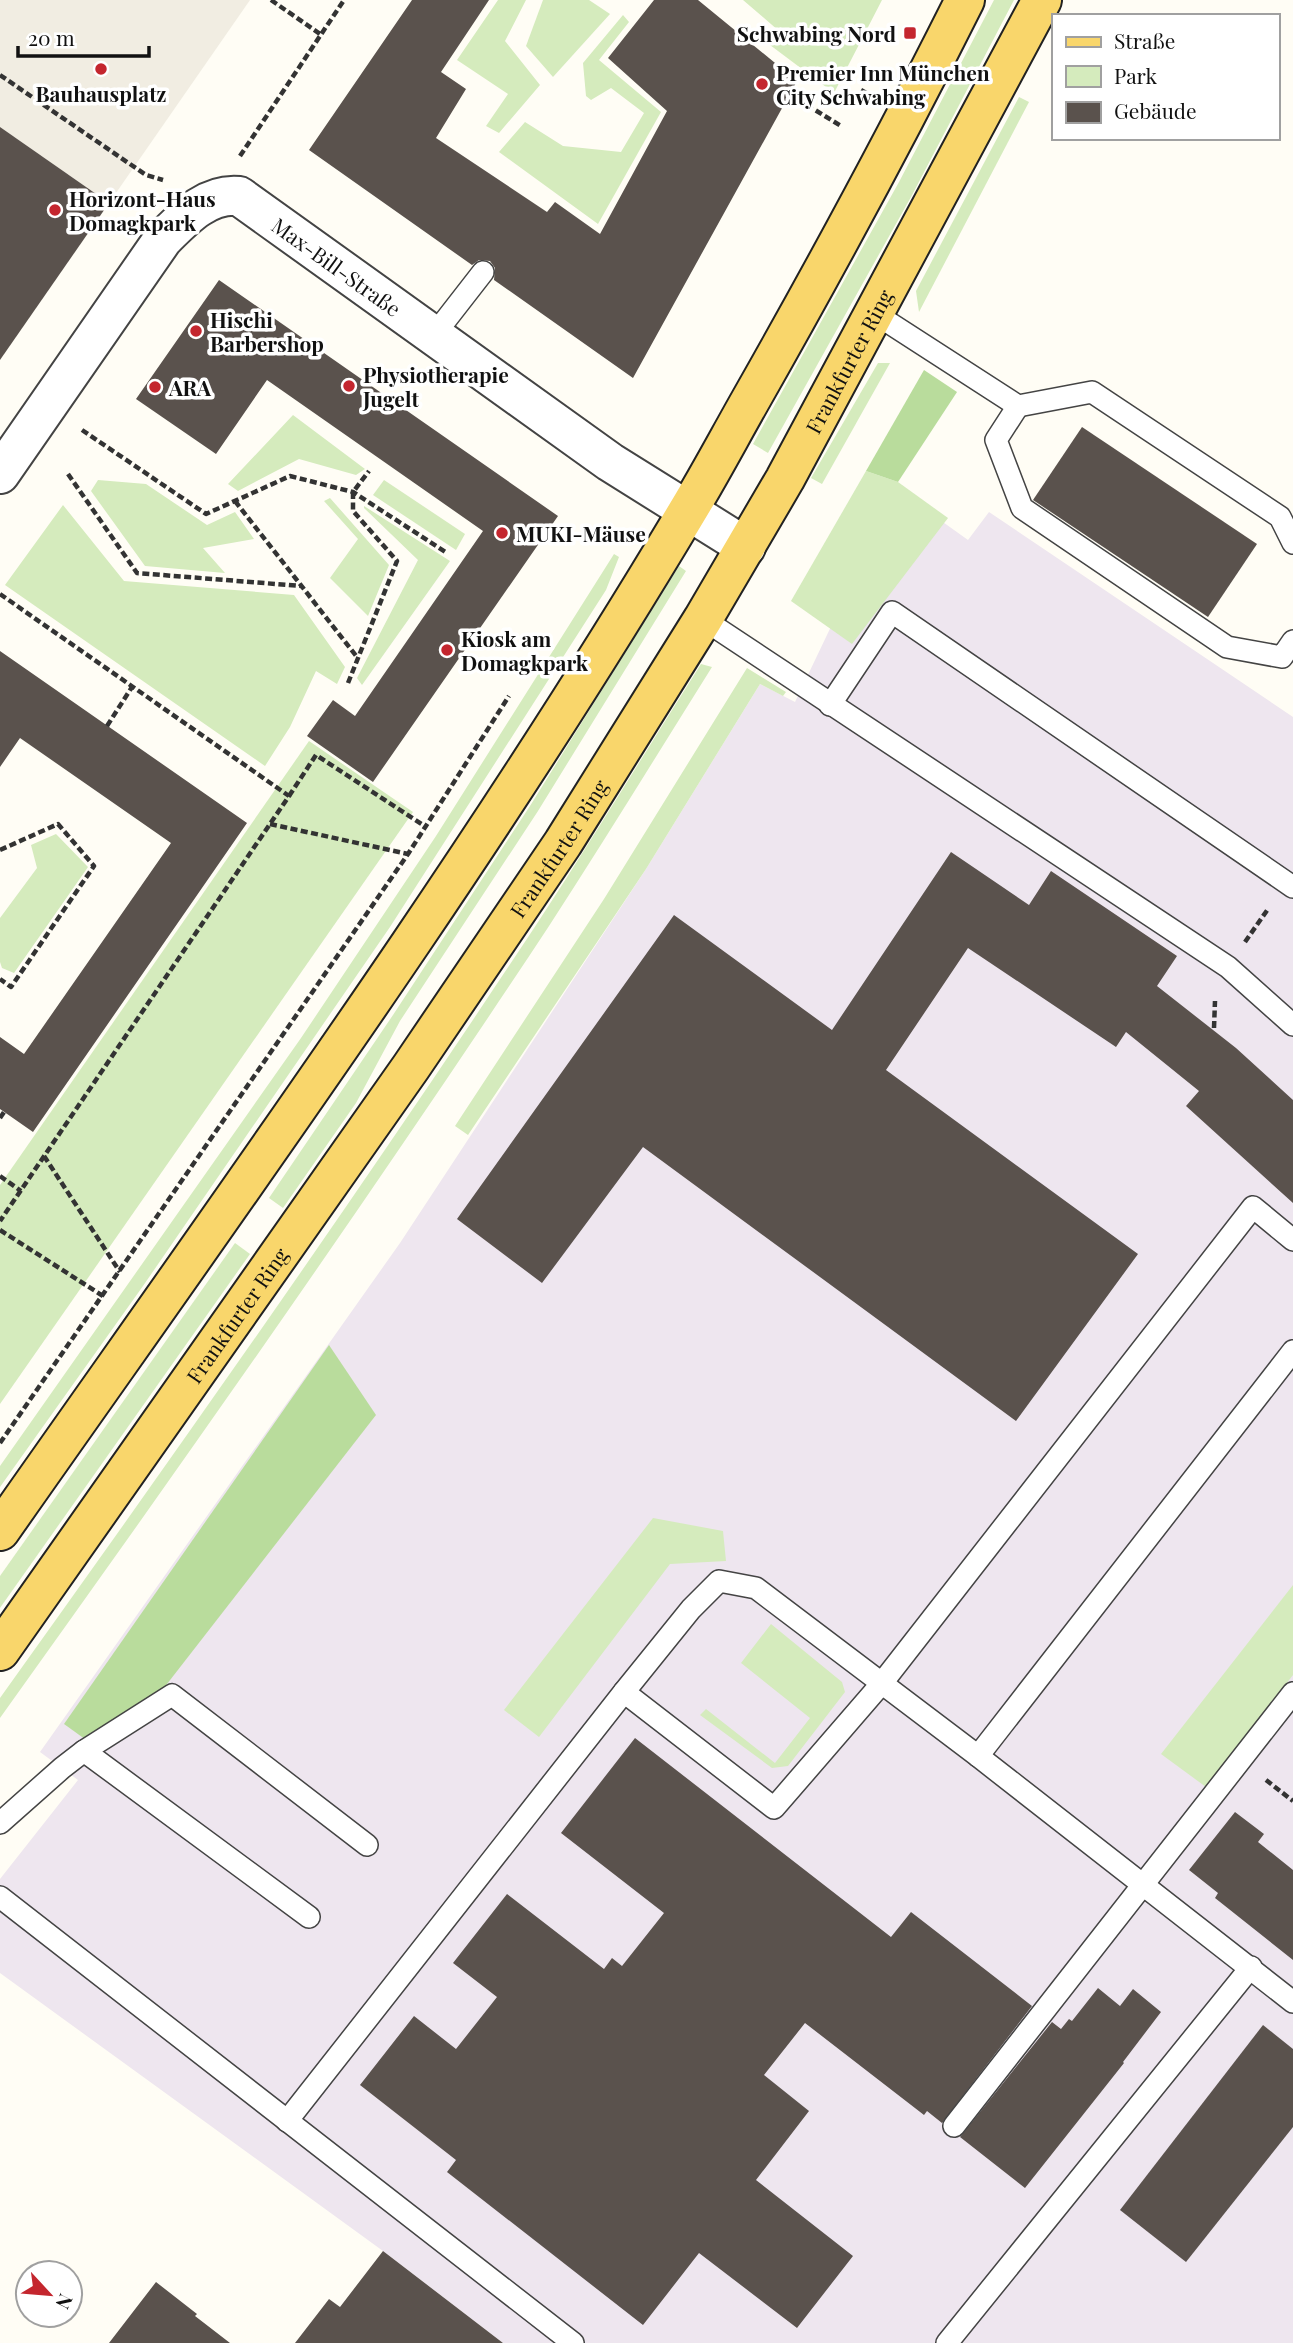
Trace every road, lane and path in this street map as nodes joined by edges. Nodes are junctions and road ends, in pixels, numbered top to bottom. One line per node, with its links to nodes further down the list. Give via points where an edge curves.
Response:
1 (271, 0): 5 (path)
2 (344, 0): 5 (path)
3 (965, 0): 22 (main road, via 817,282)
4 (1042, 0): 13 (main road, Frankfurter Ring)
5 (320, 34): 11 (path)
6 (0, 75): 11 (path, via 146,175)
7 (861, 90): 9 (path)
8 (789, 94): 10 (path)
9 (871, 96)
10 (841, 126)
11 (215, 198): 14 (street, Max-Bill-Straße, via 239,196); 16 (street, via 186,216 163,239)
12 (483, 272): 14 (lane)
13 (874, 313): 15 (lane); 24 (main road, Frankfurter Ring)
14 (434, 335): 22 (street, Max-Bill-Straße)
15 (1018, 406): 23 (lane, via 1092,391 1280,517); 29 (lane, via 996,440 1022,508 1227,647 1282,657)
16 (46, 407): 18 (street); 21 (path, via 206,514)
17 (369, 471): 20 (path)
18 (0, 474)
19 (68, 474): 26 (path, via 137,573)
20 (353, 492): 21 (path, via 290,476); 25 (path); 30 (path, via 353,512 397,561)
21 (235, 501): 26 (path)
22 (687, 512): 24 (street, Max-Bill-Straße); 56 (main road, via 422,927)
23 (1293, 543)
24 (746, 547): 28 (main road, Frankfurter Ring)
25 (447, 553)
26 (302, 586): 30 (path)
27 (0, 594): 32 (path)
28 (703, 619): 34 (lane); 57 (main road, Frankfurter Ring, via 563,844 419,1056)
29 (1293, 641)
30 (358, 658): 31 (path)
31 (348, 683)
32 (132, 687): 35 (path); 36 (path)
33 (509, 696): 38 (path)
34 (830, 705): 41 (lane, via 892,612); 43 (lane, via 1228,967)
35 (107, 726)
36 (289, 796): 37 (path); 38 (path, via 316,755)
37 (270, 824): 40 (path); 46 (path)
38 (426, 828): 40 (path)
39 (0, 850): 42 (path, via 58,824 94,866 11,987)
40 (408, 854): 52 (path)
41 (1293, 887)
42 (0, 979)
43 (1293, 1025)
44 (4, 1112): 45 (path)
45 (0, 1118)
46 (44, 1156): 48 (path); 52 (path)
47 (0, 1176): 48 (path)
48 (21, 1191): 49 (path)
49 (0, 1221)
50 (0, 1230): 53 (path)
51 (1293, 1240): 58 (lane, via 1253,1207)
52 (120, 1272): 53 (path)
53 (103, 1296): 55 (path)
54 (1293, 1351): 62 (lane)
55 (0, 1443)
56 (0, 1531)
57 (0, 1651)
58 (882, 1683): 59 (lane, via 756,1588 719,1581); 59 (lane, via 774,1808); 62 (lane)
59 (624, 1692): 70 (lane)
60 (1293, 1693): 65 (lane)
61 (85, 1751): 63 (lane); 64 (lane, via 172,1695); 67 (lane)
62 (978, 1756): 65 (lane)
63 (0, 1823)
64 (367, 1845)
65 (1144, 1884): 68 (lane); 71 (lane)
66 (0, 1897): 70 (lane)
67 (309, 1917)
68 (1251, 1967): 69 (lane); 73 (lane)
69 (1293, 2002)
70 (287, 2121): 72 (lane)
71 (954, 2126)
72 (573, 2343)
73 (947, 2343)

